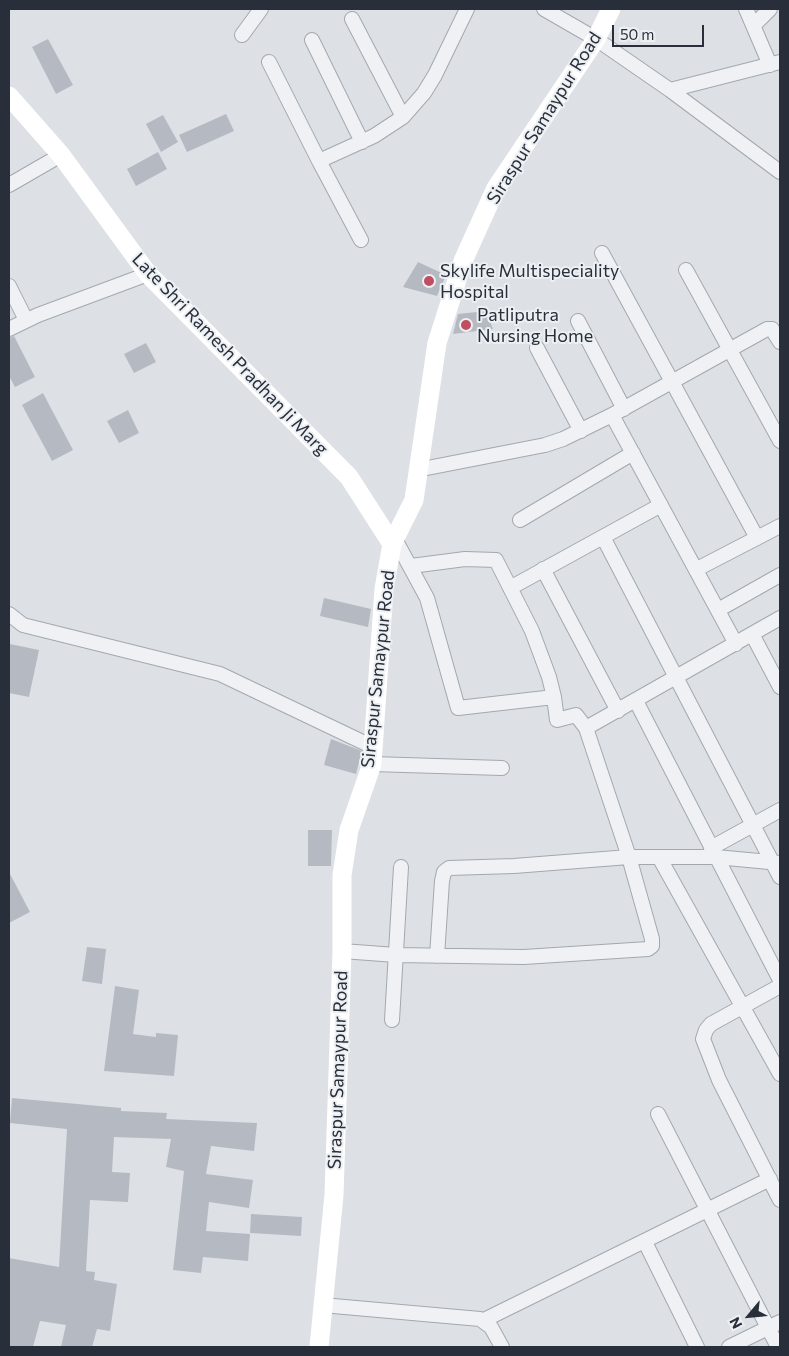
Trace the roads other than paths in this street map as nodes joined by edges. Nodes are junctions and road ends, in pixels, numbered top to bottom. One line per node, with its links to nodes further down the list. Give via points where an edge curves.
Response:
1 (261, 9): 9 (street)
2 (467, 9): 16 (street, via 424,94)
3 (544, 9): 10 (street)
4 (611, 9): 10 (street, Siraspur Samaypur Road)
5 (746, 9): 8 (street)
6 (770, 9): 8 (street)
7 (352, 19): 16 (street)
8 (754, 25): 13 (street)
9 (242, 35)
10 (596, 39): 14 (street); 38 (street, Siraspur Samaypur Road, via 496,188 463,261 437,343)
11 (312, 40): 17 (street)
12 (269, 62): 19 (street)
13 (775, 64): 14 (street)
14 (670, 90): 20 (street)
15 (9, 96): 18 (street, Late Shri Ramesh Pradhan Ji Marg)
16 (403, 117): 17 (street)
17 (362, 142): 19 (street)
18 (61, 155): 21 (street); 25 (street, Late Shri Ramesh Pradhan Ji Marg)
19 (319, 162): 22 (street)
20 (780, 172)
21 (9, 185)
22 (361, 240)
23 (602, 253): 33 (street)
24 (686, 270): 32 (street)
25 (148, 274): 27 (street); 44 (street, Late Shri Ramesh Pradhan Ji Marg, via 349,477)
26 (9, 286): 27 (street)
27 (26, 320): 29 (street)
28 (578, 321): 34 (street)
29 (9, 330)
30 (780, 342): 32 (street, via 769,328)
31 (537, 348): 35 (street)
32 (730, 349): 33 (street); 36 (street)
33 (671, 382): 34 (street); 43 (street)
34 (618, 412): 35 (street); 37 (street)
35 (581, 431): 38 (street, via 545,445)
36 (780, 441)
37 (632, 453): 39 (street); 40 (street)
38 (417, 470): 44 (street, Siraspur Samaypur Road, via 414,500)
39 (661, 505): 42 (street); 46 (street)
40 (520, 520)
41 (780, 526): 43 (street)
42 (602, 537): 47 (street); 56 (street)
43 (757, 538): 46 (street)
44 (393, 542): 45 (street); 62 (street, Siraspur Samaypur Road, via 384,589)
45 (411, 566): 49 (street, via 465,558 496,560); 58 (street, via 427,598 458,708)
46 (697, 569): 50 (street)
47 (543, 570): 49 (street); 60 (street)
48 (780, 575): 50 (street)
49 (510, 588): 58 (street, via 532,632)
50 (718, 610): 54 (street)
51 (9, 614): 62 (street, via 23,625 220,674)
52 (780, 618): 53 (street)
53 (752, 634): 54 (street); 55 (street)
54 (736, 644): 56 (street)
55 (775, 664): 57 (street)
56 (677, 677): 59 (street); 65 (street)
57 (780, 687)
58 (554, 697): 61 (street, via 557,720 576,715)
59 (636, 701): 60 (street); 66 (street)
60 (618, 711): 61 (street)
61 (586, 728): 67 (street)
62 (372, 755): 63 (street); 72 (street, Siraspur Samaypur Road, via 345,848)
63 (502, 768)
64 (780, 810): 65 (street)
65 (754, 825): 66 (street); 69 (street)
66 (714, 852): 68 (street); 69 (street); 75 (street)
67 (629, 857): 68 (street); 74 (street, via 449,868 444,872 442,881); 74 (street, via 652,939 650,948 524,957)
68 (659, 857): 77 (street)
69 (776, 862): 71 (street)
70 (400, 867): 73 (street)
71 (780, 877)
72 (342, 951): 73 (street); 85 (street, Siraspur Samaypur Road, via 334,1195)
73 (396, 955): 74 (street); 78 (street)
74 (437, 956)
75 (780, 980)
76 (780, 986): 77 (street)
77 (743, 1006): 79 (street); 81 (street, via 711,1024 703,1039)
78 (392, 1020)
79 (780, 1074)
80 (658, 1114): 83 (street)
81 (770, 1179): 82 (street); 83 (street)
82 (780, 1200)
83 (706, 1211): 84 (street); 87 (street)
84 (645, 1242): 86 (street); 90 (street)
85 (322, 1305): 86 (street); 88 (street, Siraspur Samaypur Road)
86 (484, 1320): 89 (street, via 492,1327)
87 (774, 1325): 91 (street); 92 (street)
88 (319, 1347)
89 (502, 1347)
90 (697, 1347)
91 (729, 1347)
92 (778, 1347)

